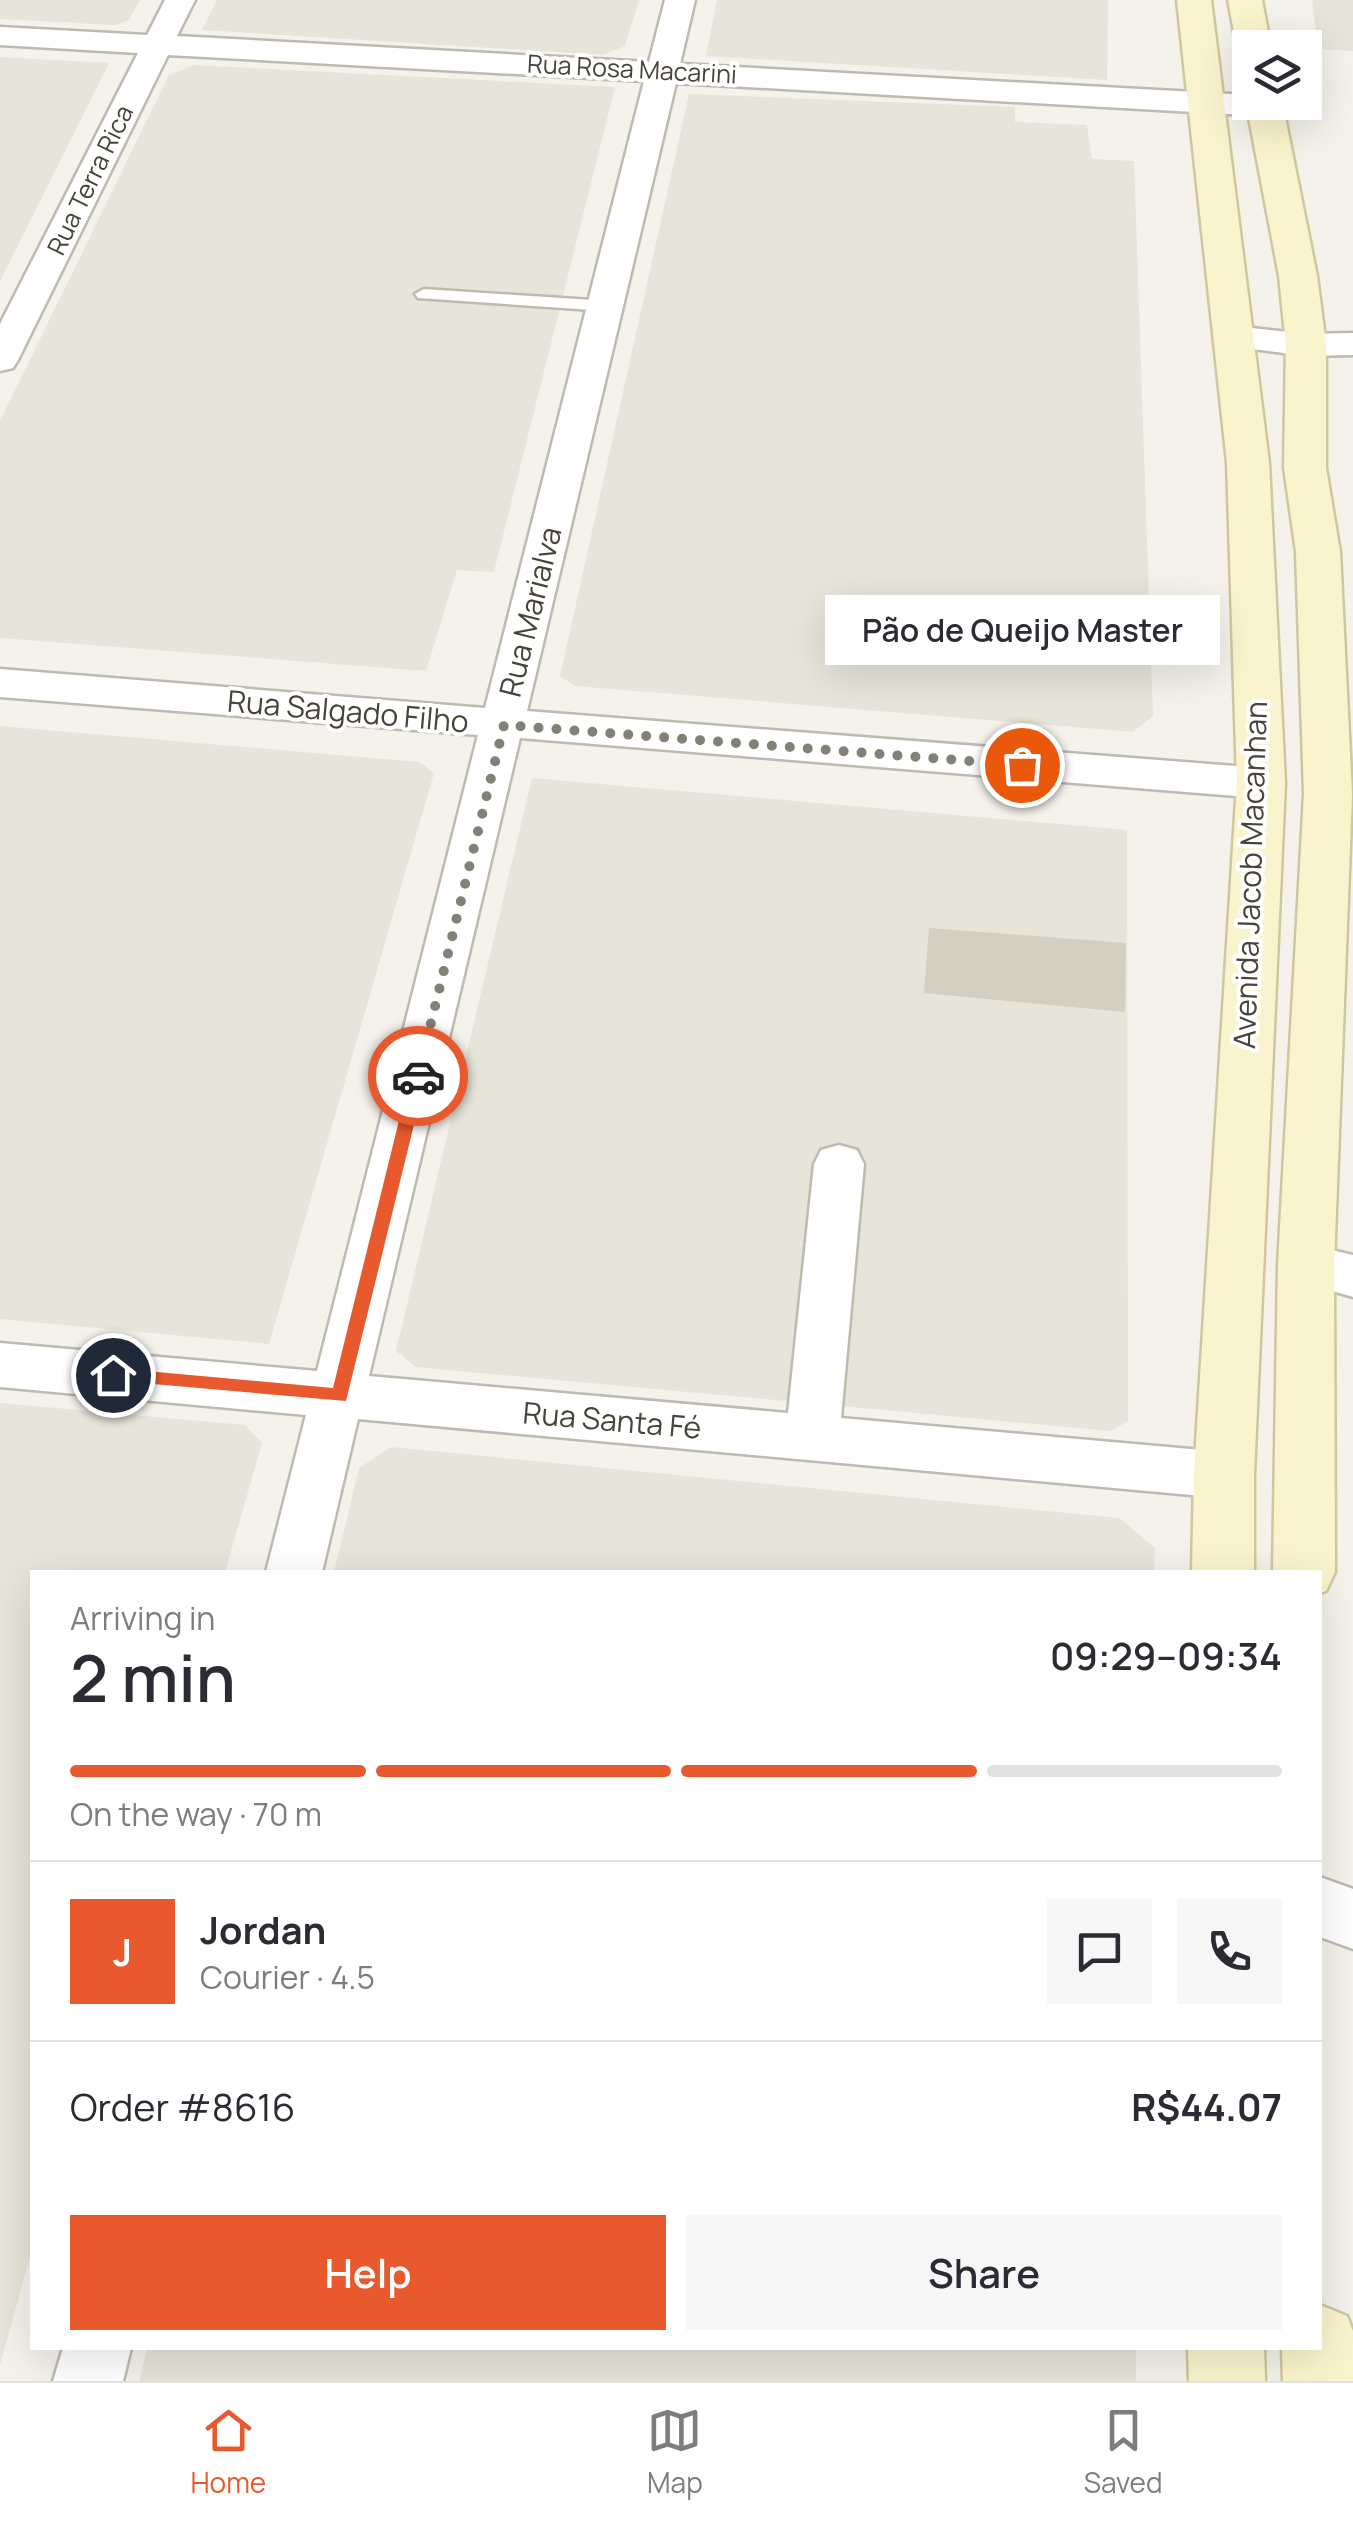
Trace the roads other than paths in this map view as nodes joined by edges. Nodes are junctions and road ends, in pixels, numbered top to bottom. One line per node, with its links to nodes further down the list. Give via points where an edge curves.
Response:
1 (180, 0): 7 (street, Rua Terra Rica)
2 (680, 0): 8 (street, Rua Marialva)
3 (1194, 0): 9 (main road, Avenida Jacob Macanhan)
4 (1245, 0): 5 (main road)
5 (1251, 30)
6 (0, 36): 7 (street, Rua Rosa Macarini)
7 (158, 44): 8 (street, Rua Rosa Macarini); 16 (street, Rua Terra Rica)
8 (664, 70): 9 (street, Rua Rosa Macarini); 13 (street, Rua Marialva)
9 (1204, 104): 10 (street, Rua Rosa Macarini); 14 (main road, Avenida Jacob Macanhan)
10 (1232, 104)
11 (1267, 120): 15 (main road, via 1298,276)
12 (424, 294): 13 (lane)
13 (607, 306): 18 (street, Rua Marialva)
14 (1234, 337): 15 (street); 19 (main road, Avenida Jacob Macanhan, via 1248,463)
15 (1330, 344): 20 (main road, via 1305,468)
16 (0, 360)
17 (0, 683): 18 (street, Rua Salgado Filho)
18 (504, 725): 19 (street, Rua Salgado Filho); 24 (street, Rua Marialva)
19 (1261, 783): 20 (main road, Rua Salgado Filho); 26 (main road, Avenida Jacob Macanhan)
20 (1340, 796): 22 (main road)
21 (839, 1164): 25 (street)
22 (1330, 1270): 29 (main road)
23 (0, 1364): 24 (street, Rua Santa Fé)
24 (340, 1396): 25 (street, Rua Santa Fé); 27 (street, Rua Marialva)
25 (812, 1440): 26 (street, Rua Santa Fé)
26 (1224, 1475): 28 (main road, Avenida Jacob Macanhan)
27 (295, 1570)
28 (1223, 1570)
29 (1304, 1570)
30 (1322, 1908): 31 (street)
31 (1353, 1919)
32 (96, 2350): 35 (street)
33 (1226, 2350): 36 (main road)
34 (1320, 2350): 37 (main road)
35 (88, 2381)
36 (1227, 2381)
37 (1321, 2381)

